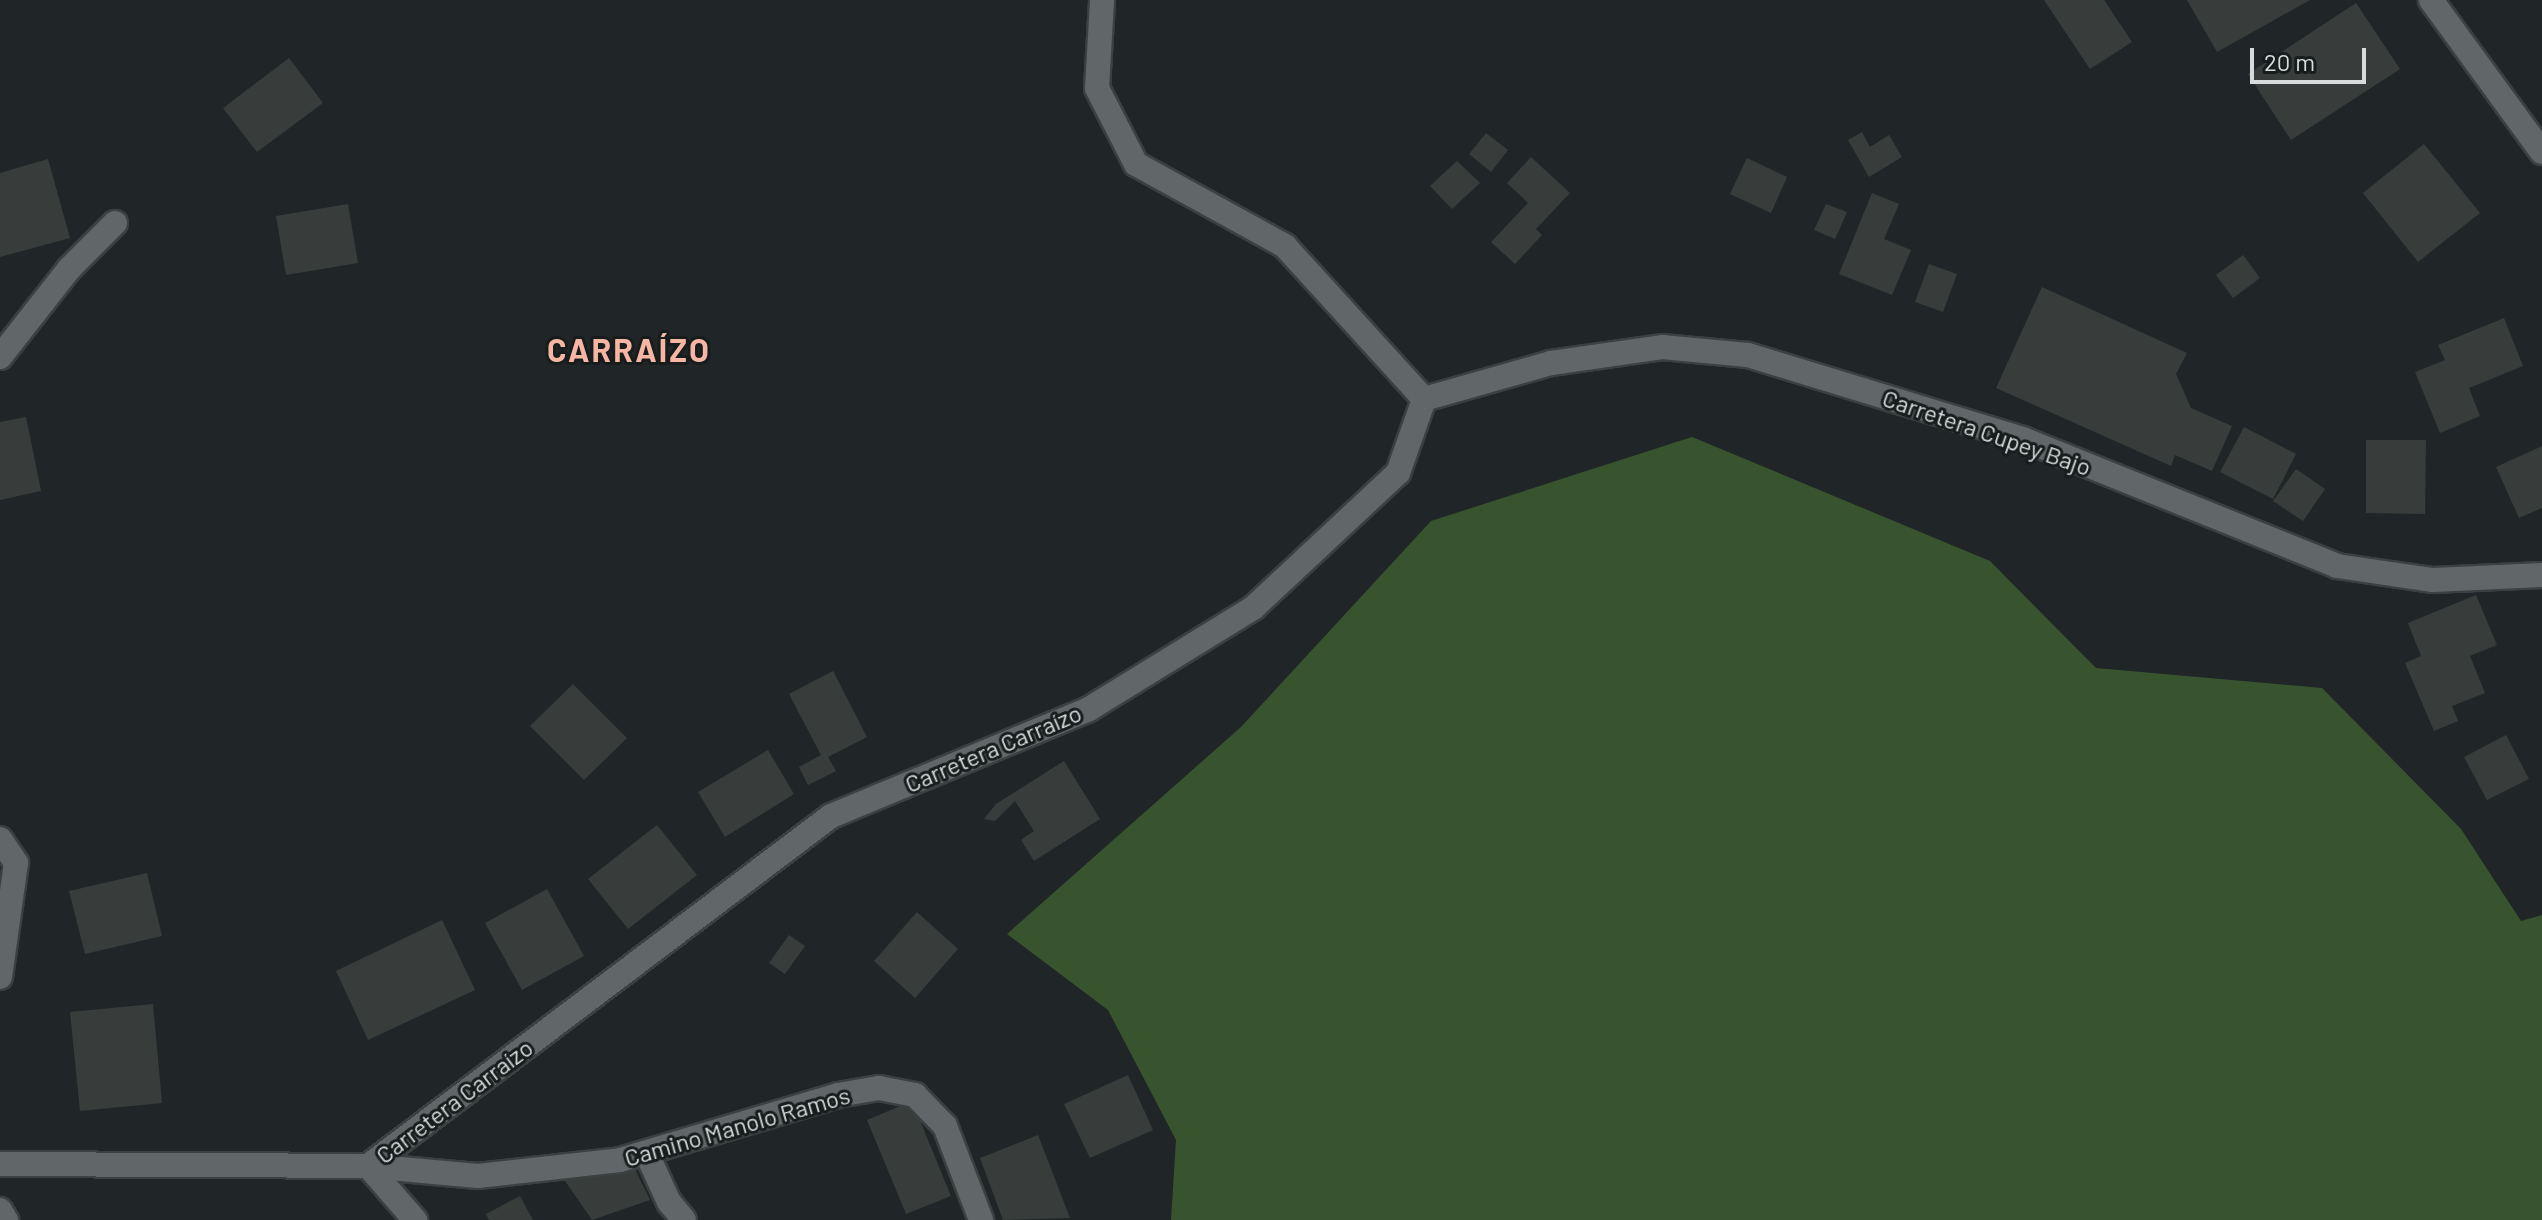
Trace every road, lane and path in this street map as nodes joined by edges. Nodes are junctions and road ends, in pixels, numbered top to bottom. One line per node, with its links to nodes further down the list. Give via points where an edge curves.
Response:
1 (1102, 0): 6 (street, via 1097,88 1136,164 1285,246)
2 (2431, 0): 3 (street)
3 (2542, 152)
4 (115, 223): 5 (street, via 69,269)
5 (0, 357)
6 (1424, 399): 7 (street, Carretera Cupey Bajo, via 1551,363 1662,347 1748,355 2023,439 2337,566 2433,580); 12 (street, Carretera Carraízo, via 1398,473 1253,608 1089,709 831,816)
7 (2542, 575)
8 (0, 839): 9 (street, via 16,863)
9 (0, 977)
10 (647, 1154): 12 (street, Camino Manolo Ramos, via 478,1176); 16 (street, via 669,1202); 17 (street, Camino Manolo Ramos, via 838,1095 891,1090 915,1095 945,1126)
11 (0, 1164): 12 (street, Carretera Carraízo)
12 (368, 1166): 15 (street)
13 (0, 1210): 14 (street)
14 (6, 1220)
15 (415, 1220)
16 (684, 1220)
17 (981, 1220)

